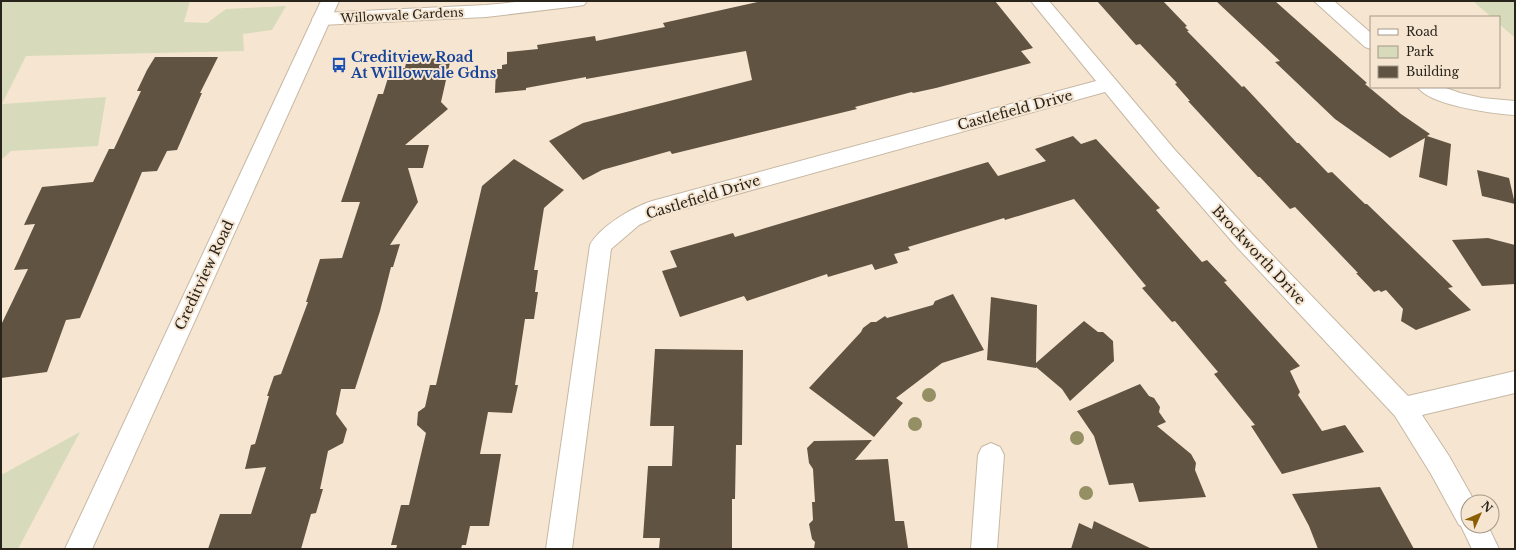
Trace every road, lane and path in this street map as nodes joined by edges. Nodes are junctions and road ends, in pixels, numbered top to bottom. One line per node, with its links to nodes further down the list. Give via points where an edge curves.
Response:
1 (578, 1): 4 (street, Willowvale Gardens, via 486,11)
2 (1040, 1): 6 (street, Brockworth Drive)
3 (1323, 1): 5 (street)
4 (325, 10): 14 (street, Creditview Road)
5 (1370, 42)
6 (1109, 84): 10 (street, Brockworth Drive, via 1224,217); 15 (street, Castlefield Drive, via 652,209 632,219 601,245)
7 (1429, 88): 8 (street, via 1440,94 1472,103)
8 (1515, 108)
9 (1515, 382): 10 (street)
10 (1404, 408): 12 (street, Brockworth Drive)
11 (991, 455): 16 (street)
12 (1460, 501)
13 (1478, 534): 17 (street)
14 (78, 549)
15 (559, 549)
16 (984, 549)
17 (1486, 549)

